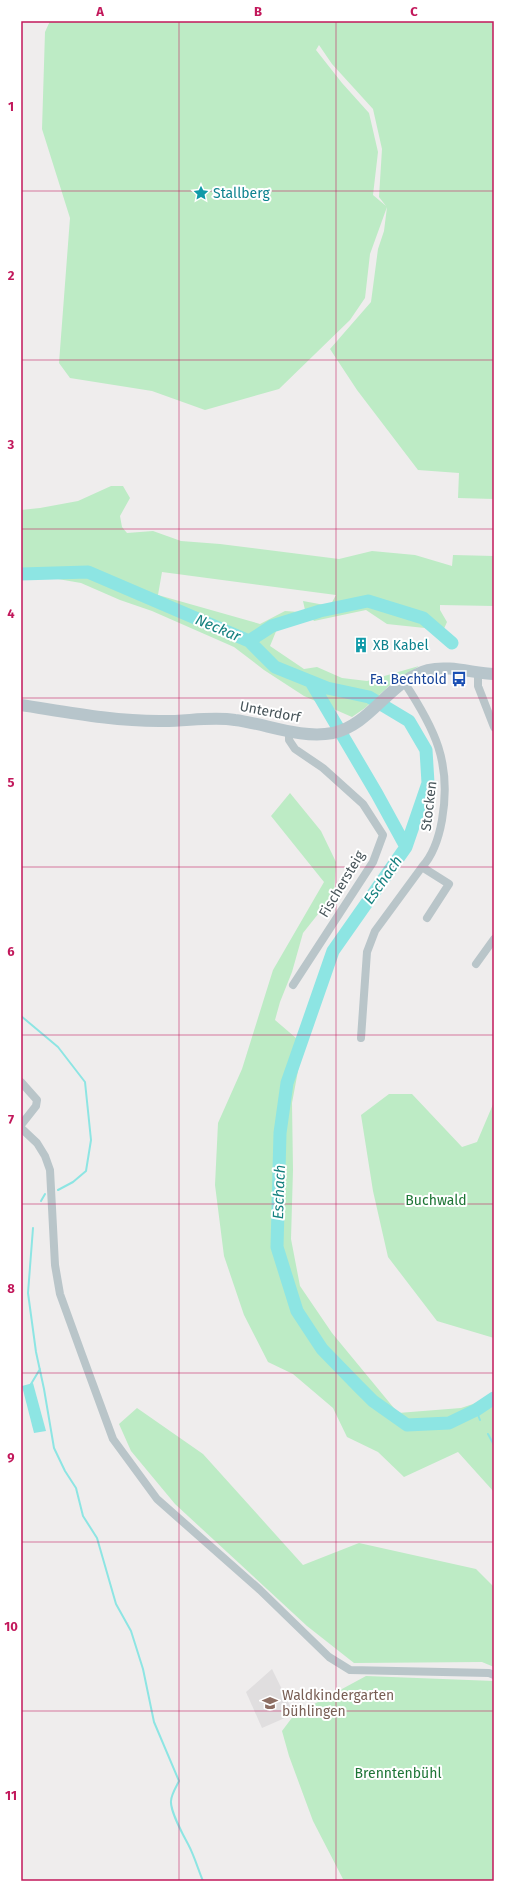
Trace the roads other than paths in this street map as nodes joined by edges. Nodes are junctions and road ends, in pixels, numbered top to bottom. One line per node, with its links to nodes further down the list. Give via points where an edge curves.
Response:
1 (478, 673): 2 (street, Unterdorf); 3 (street, Unterdorf, via 448,669 429,670); 5 (street, via 478,686)
2 (494, 674)
3 (404, 682): 6 (street, Unterdorf, via 372,710 336,732 311,735); 7 (street, Stocken, via 430,726 440,751 445,774 445,802 439,836 430,859)
4 (21, 705): 6 (street, Unterdorf, via 117,719 234,719)
5 (494, 727)
6 (288, 731): 11 (street, Fischersteig, via 289,740 295,749 323,768 363,804 383,835 372,862)
7 (422, 867): 8 (street, via 449,884); 12 (street, Stocken, via 375,931 367,952)
8 (428, 918)
9 (494, 939): 10 (street)
10 (476, 964)
11 (293, 985)
12 (361, 1038)
13 (21, 1082): 14 (street, via 37,1100 36,1106)
14 (21, 1127): 15 (street, via 37,1143 50,1170 56,1272 60,1294 81,1352 113,1439 157,1499 260,1590 329,1658 350,1670)
15 (494, 1675)

